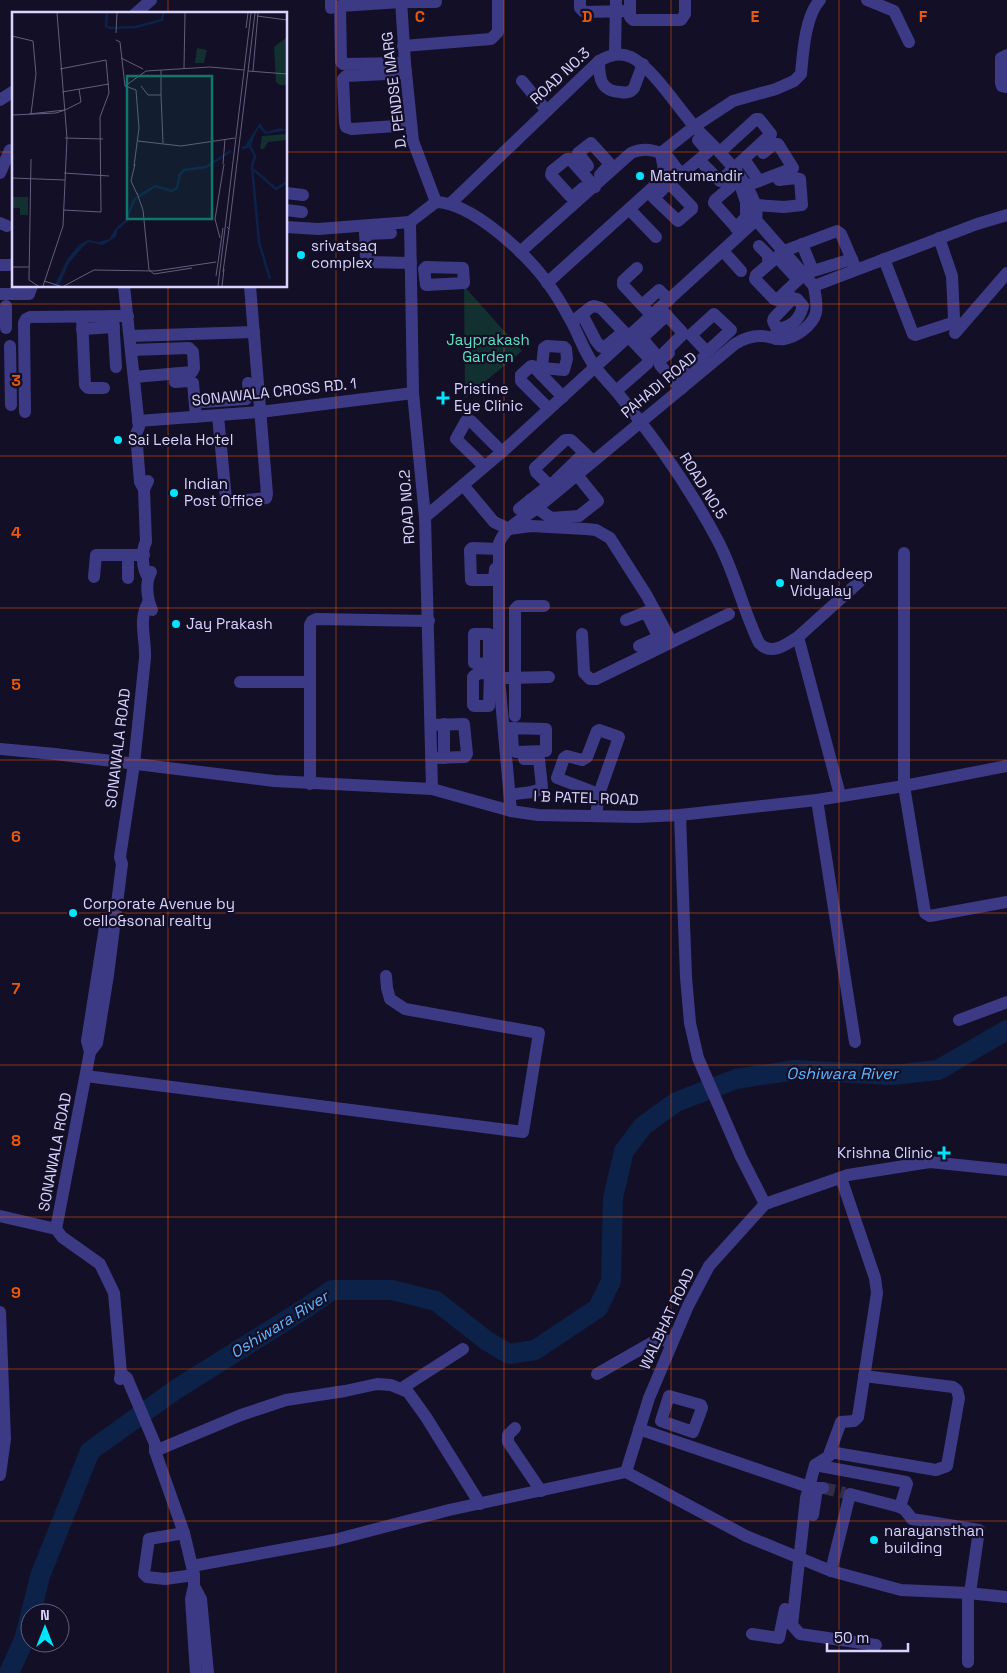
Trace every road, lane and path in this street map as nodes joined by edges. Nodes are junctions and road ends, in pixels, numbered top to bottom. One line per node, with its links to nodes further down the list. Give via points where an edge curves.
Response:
1 (151, 0): 11 (street)
2 (498, 0): 13 (street, via 498,32 491,38)
3 (580, 0): 9 (street, via 580,8 584,12)
4 (685, 0): 10 (street, via 685,14 681,20 634,20 630,17)
5 (820, 0): 24 (street, via 813,8 801,74 776,89 732,101)
6 (867, 0): 12 (street, via 894,11)
7 (401, 1): 8 (street); 13 (street, D. PENDSE MARG); 16 (street, via 340,6 341,62)
8 (436, 2)
9 (612, 6): 10 (street); 15 (street)
10 (630, 6)
11 (137, 12)
12 (909, 42)
13 (403, 46): 16 (street, D. PENDSE MARG)
14 (1007, 55): 19 (street, via 1001,58 1001,83)
15 (606, 59): 17 (street, ROAD NO.3, via 630,57); 17 (street, via 600,78 612,92 632,91); 22 (street, ROAD NO.3)
16 (405, 68): 23 (street, D. PENDSE MARG); 23 (street, via 346,76 343,80 345,123 352,129)
17 (641, 69): 24 (street, ROAD NO.3)
18 (522, 81): 22 (street)
19 (1007, 87)
20 (12, 92): 21 (street)
21 (0, 100)
22 (547, 111): 38 (street, ROAD NO.3)
23 (411, 125): 37 (street, D. PENDSE MARG, via 413,141)
24 (695, 126): 27 (street); 31 (street)
25 (594, 134): 28 (street)
26 (8, 149): 30 (street)
27 (664, 157): 28 (street, via 652,150 636,150); 31 (street, via 682,173); 31 (street, via 694,137); 33 (street, via 664,170)
28 (618, 160): 32 (street)
29 (704, 165): 31 (street, via 720,180)
30 (0, 173)
31 (741, 175): 43 (street, via 757,213); 48 (street, via 747,211); 48 (street, via 714,200)
32 (596, 182): 36 (street); 36 (street, via 570,159 552,171 551,175 570,196)
33 (654, 192): 41 (street); 45 (street)
34 (288, 193): 35 (street)
35 (303, 195)
36 (580, 195): 55 (street)
37 (436, 202): 38 (street, ROAD NO.5); 44 (street)
38 (450, 204): 55 (street, ROAD NO.5, via 472,214)
39 (288, 210): 40 (street)
40 (302, 212)
41 (633, 213): 50 (street); 64 (street)
42 (1007, 215): 51 (street)
43 (756, 220): 48 (street); 54 (street)
44 (410, 222): 47 (street); 59 (street, ROAD NO.2)
45 (671, 224)
46 (288, 227): 47 (street)
47 (365, 230): 49 (street); 59 (street, via 367,262)
48 (739, 231): 53 (street)
49 (392, 233)
50 (656, 237)
51 (939, 238): 56 (street); 56 (street, via 952,276 952,323 912,334)
52 (802, 244): 54 (street); 57 (street, via 839,232); 62 (street)
53 (722, 251): 60 (street); 71 (street)
54 (771, 251): 62 (street); 62 (street, via 756,280 776,300)
55 (520, 252): 64 (street, ROAD NO.5)
56 (884, 259): 57 (street)
57 (854, 264): 62 (street); 65 (street)
58 (637, 268): 70 (street, via 622,283)
59 (411, 269): 63 (street); 100 (street, ROAD NO.2)
60 (741, 271)
61 (1007, 273): 78 (street)
62 (805, 275): 65 (street)
63 (425, 276)
64 (548, 283): 73 (street, ROAD NO.5)
65 (814, 286): 81 (street, PAHADI ROAD, via 816,316 798,334 784,339 777,334)
66 (124, 288): 72 (street, SONAWALA ROAD)
67 (250, 288): 77 (street)
68 (31, 290): 69 (street); 74 (street)
69 (3, 300): 74 (street, via 6,326)
70 (642, 305): 71 (street); 71 (street, via 659,290)
71 (658, 314): 80 (street)
72 (128, 316): 76 (street); 79 (street, SONAWALA ROAD)
73 (577, 318): 80 (street, via 594,306 601,308); 82 (street); 87 (street, ROAD NO.5)
74 (27, 320): 75 (street); 84 (street)
75 (80, 321): 76 (street); 85 (street); 98 (street, via 85,385)
76 (113, 322): 92 (street)
77 (254, 332): 79 (street); 105 (street)
78 (954, 333)
79 (130, 336): 86 (street, SONAWALA ROAD)
80 (629, 336): 82 (street, via 605,347); 89 (street); 99 (street, via 648,357 648,363)
81 (731, 339): 88 (street, PAHADI ROAD); 88 (street, via 730,329 715,314 691,334 706,352)
82 (596, 341): 87 (street)
83 (5, 346): 84 (street); 103 (street)
84 (24, 346): 103 (street, via 25,408)
85 (76, 348)
86 (131, 350): 94 (street, SONAWALA ROAD); 94 (street, via 189,348 193,352 194,370 191,373)
87 (583, 350): 90 (street); 93 (street, ROAD NO.5)
88 (716, 352): 91 (street, PAHADI ROAD)
89 (612, 358): 93 (street); 99 (street, via 607,372)
90 (567, 359)
91 (706, 362): 96 (street, PAHADI ROAD); 96 (street, via 688,340 684,340 660,362)
92 (116, 367)
93 (595, 367): 99 (street, ROAD NO.5); 101 (street)
94 (134, 381): 107 (street, via 191,381); 109 (street, SONAWALA ROAD)
95 (248, 383): 102 (street, via 248,396 243,400)
96 (678, 385): 108 (street, PAHADI ROAD)
97 (203, 386): 102 (street)
98 (104, 388)
99 (618, 389): 108 (street, ROAD NO.5)
100 (413, 393): 105 (street, SONAWALA CROSS RD. 1); 118 (street, ROAD NO.2)
101 (560, 393): 104 (street); 104 (street, via 533,366 521,375 521,381)
102 (204, 402): 107 (street)
103 (6, 406)
104 (546, 406): 110 (street)
105 (260, 412): 106 (street, SONAWALA CROSS RD. 1); 106 (street, via 267,494 264,499 231,502 226,499)
106 (218, 416): 107 (street, SONAWALA CROSS RD. 1)
107 (200, 417): 109 (street, SONAWALA CROSS RD. 1)
108 (640, 422): 111 (street, PAHADI ROAD); 137 (street, ROAD NO.5, via 678,475 719,542 756,637 763,647 772,650)
109 (139, 424): 120 (street, SONAWALA ROAD, via 143,433 148,481 144,489)
110 (497, 448): 112 (street); 112 (street, via 471,421 466,421 456,439)
111 (589, 457): 113 (street, PAHADI ROAD); 115 (street); 115 (street, via 567,439 536,466 535,470)
112 (480, 463): 114 (street)
113 (579, 478): 115 (street, PAHADI ROAD); 116 (street, via 598,499 579,516 553,518)
114 (463, 485): 118 (street); 119 (street, via 494,522)
115 (552, 492): 116 (street, PAHADI ROAD)
116 (537, 507): 117 (street); 119 (street, PAHADI ROAD)
117 (519, 509)
118 (425, 517): 133 (street, ROAD NO.2)
119 (509, 529): 121 (street); 138 (street, via 531,526 586,529 596,530 610,538 647,596)
120 (146, 542): 124 (street, SONAWALA ROAD); 127 (street, SONAWALA ROAD, via 150,548 151,571)
121 (497, 549): 125 (street); 125 (street, via 470,550 471,580 494,580)
122 (904, 553): 153 (street)
123 (128, 555): 124 (street); 126 (street, via 96,555); 128 (street)
124 (144, 555): 127 (street, SONAWALA ROAD, via 144,572)
125 (497, 575): 134 (street)
126 (94, 577)
127 (148, 577): 150 (street, SONAWALA ROAD, via 148,603 152,610 150,637 146,644)
128 (128, 578)
129 (859, 582): 137 (street)
130 (544, 606): 135 (street, via 516,606)
131 (729, 614): 138 (street)
132 (626, 620): 138 (street, via 646,612)
133 (429, 621): 144 (street, via 312,621); 146 (street, ROAD NO.2)
134 (499, 630): 135 (street); 140 (street, via 494,658)
135 (515, 630): 142 (street)
136 (582, 634): 138 (street, via 584,673 590,679 596,679)
137 (798, 638): 157 (street)
138 (664, 641): 139 (street)
139 (639, 646)
140 (496, 675): 142 (street); 145 (street)
141 (549, 677): 142 (street)
142 (515, 678): 145 (street)
143 (240, 682): 144 (street)
144 (310, 682): 152 (street)
145 (510, 724): 148 (street); 148 (street, via 547,731 546,751)
146 (437, 725): 149 (street, ROAD NO.2); 149 (street, via 465,725 467,754 465,757)
147 (0, 749): 150 (street, I B PATEL ROAD)
148 (510, 754): 156 (street); 156 (street, via 540,760 541,789)
149 (438, 758): 154 (street, ROAD NO.2)
150 (134, 764): 152 (street, I B PATEL ROAD); 167 (street, SONAWALA ROAD, via 120,857 122,864 108,975 97,1043 90,1052)
151 (1007, 766): 153 (street, I B PATEL ROAD)
152 (310, 784): 154 (street, I B PATEL ROAD)
153 (904, 786): 157 (street, I B PATEL ROAD); 162 (street, via 926,915)
154 (432, 790): 159 (street, I B PATEL ROAD)
155 (599, 794): 155 (street, via 619,737 599,730 587,757 582,760 564,758 557,778); 161 (street)
156 (514, 795): 159 (street)
157 (840, 795): 158 (street, I B PATEL ROAD)
158 (816, 800): 160 (street, I B PATEL ROAD); 166 (street)
159 (512, 811): 161 (street, I B PATEL ROAD)
160 (680, 815): 161 (street, I B PATEL ROAD); 170 (street, via 690,1022 698,1058)
161 (596, 816)
162 (1007, 902)
163 (386, 976): 167 (street, via 390,999 404,1009 539,1033 523,1132)
164 (1007, 1002): 165 (street)
165 (960, 1020)
166 (855, 1042)
167 (86, 1076): 172 (street, SONAWALA ROAD)
168 (1007, 1170): 169 (street, WALBHAT ROAD, via 930,1162)
169 (841, 1178): 170 (street, WALBHAT ROAD); 177 (street, via 875,1278 877,1294)
170 (765, 1204): 174 (street, WALBHAT ROAD, via 710,1266)
171 (0, 1216): 172 (street)
172 (56, 1230): 183 (street, via 62,1238 100,1264 114,1293 123,1377)
173 (0, 1312): 187 (street, via 5,1438)
174 (672, 1341): 176 (street, via 659,1340 646,1345); 179 (street, WALBHAT ROAD)
175 (463, 1350): 178 (street)
176 (597, 1374)
177 (864, 1376): 184 (street, via 858,1417 854,1421 842,1422); 184 (street, via 957,1390 960,1398 947,1466 936,1470)
178 (402, 1388): 183 (street, via 377,1384 286,1400); 191 (street, via 426,1416)
179 (649, 1398): 180 (street); 182 (street, WALBHAT ROAD)
180 (665, 1404)
181 (515, 1428): 189 (street, via 508,1435 508,1442)
182 (639, 1429): 186 (street, WALBHAT ROAD); 190 (street)
183 (153, 1447): 194 (street)
184 (830, 1452): 185 (street)
185 (815, 1465): 190 (street); 192 (street, via 906,1482)
186 (626, 1472): 189 (street); 195 (street, via 746,1536)
187 (0, 1475)
188 (823, 1488): 190 (street, via 817,1488)
189 (541, 1492): 191 (street)
190 (810, 1495): 193 (street); 195 (street)
191 (480, 1504): 197 (street)
192 (900, 1507): 196 (street, via 847,1494); 198 (street, via 912,1519 979,1530)
193 (813, 1515)
194 (184, 1533): 197 (street); 197 (street, via 149,1539 144,1574 165,1579)
195 (799, 1558): 196 (street); 201 (street)
196 (831, 1570): 198 (street, via 901,1590)
197 (193, 1576): 205 (street, via 191,1599); 206 (street, via 201,1599)
198 (969, 1593): 199 (street); 204 (street)
199 (1007, 1597)
200 (786, 1600): 201 (street)
201 (788, 1614): 202 (street, via 780,1638); 203 (street, via 800,1634)
202 (752, 1634)
203 (876, 1644)
204 (968, 1662)
205 (196, 1673)
206 (208, 1673)

